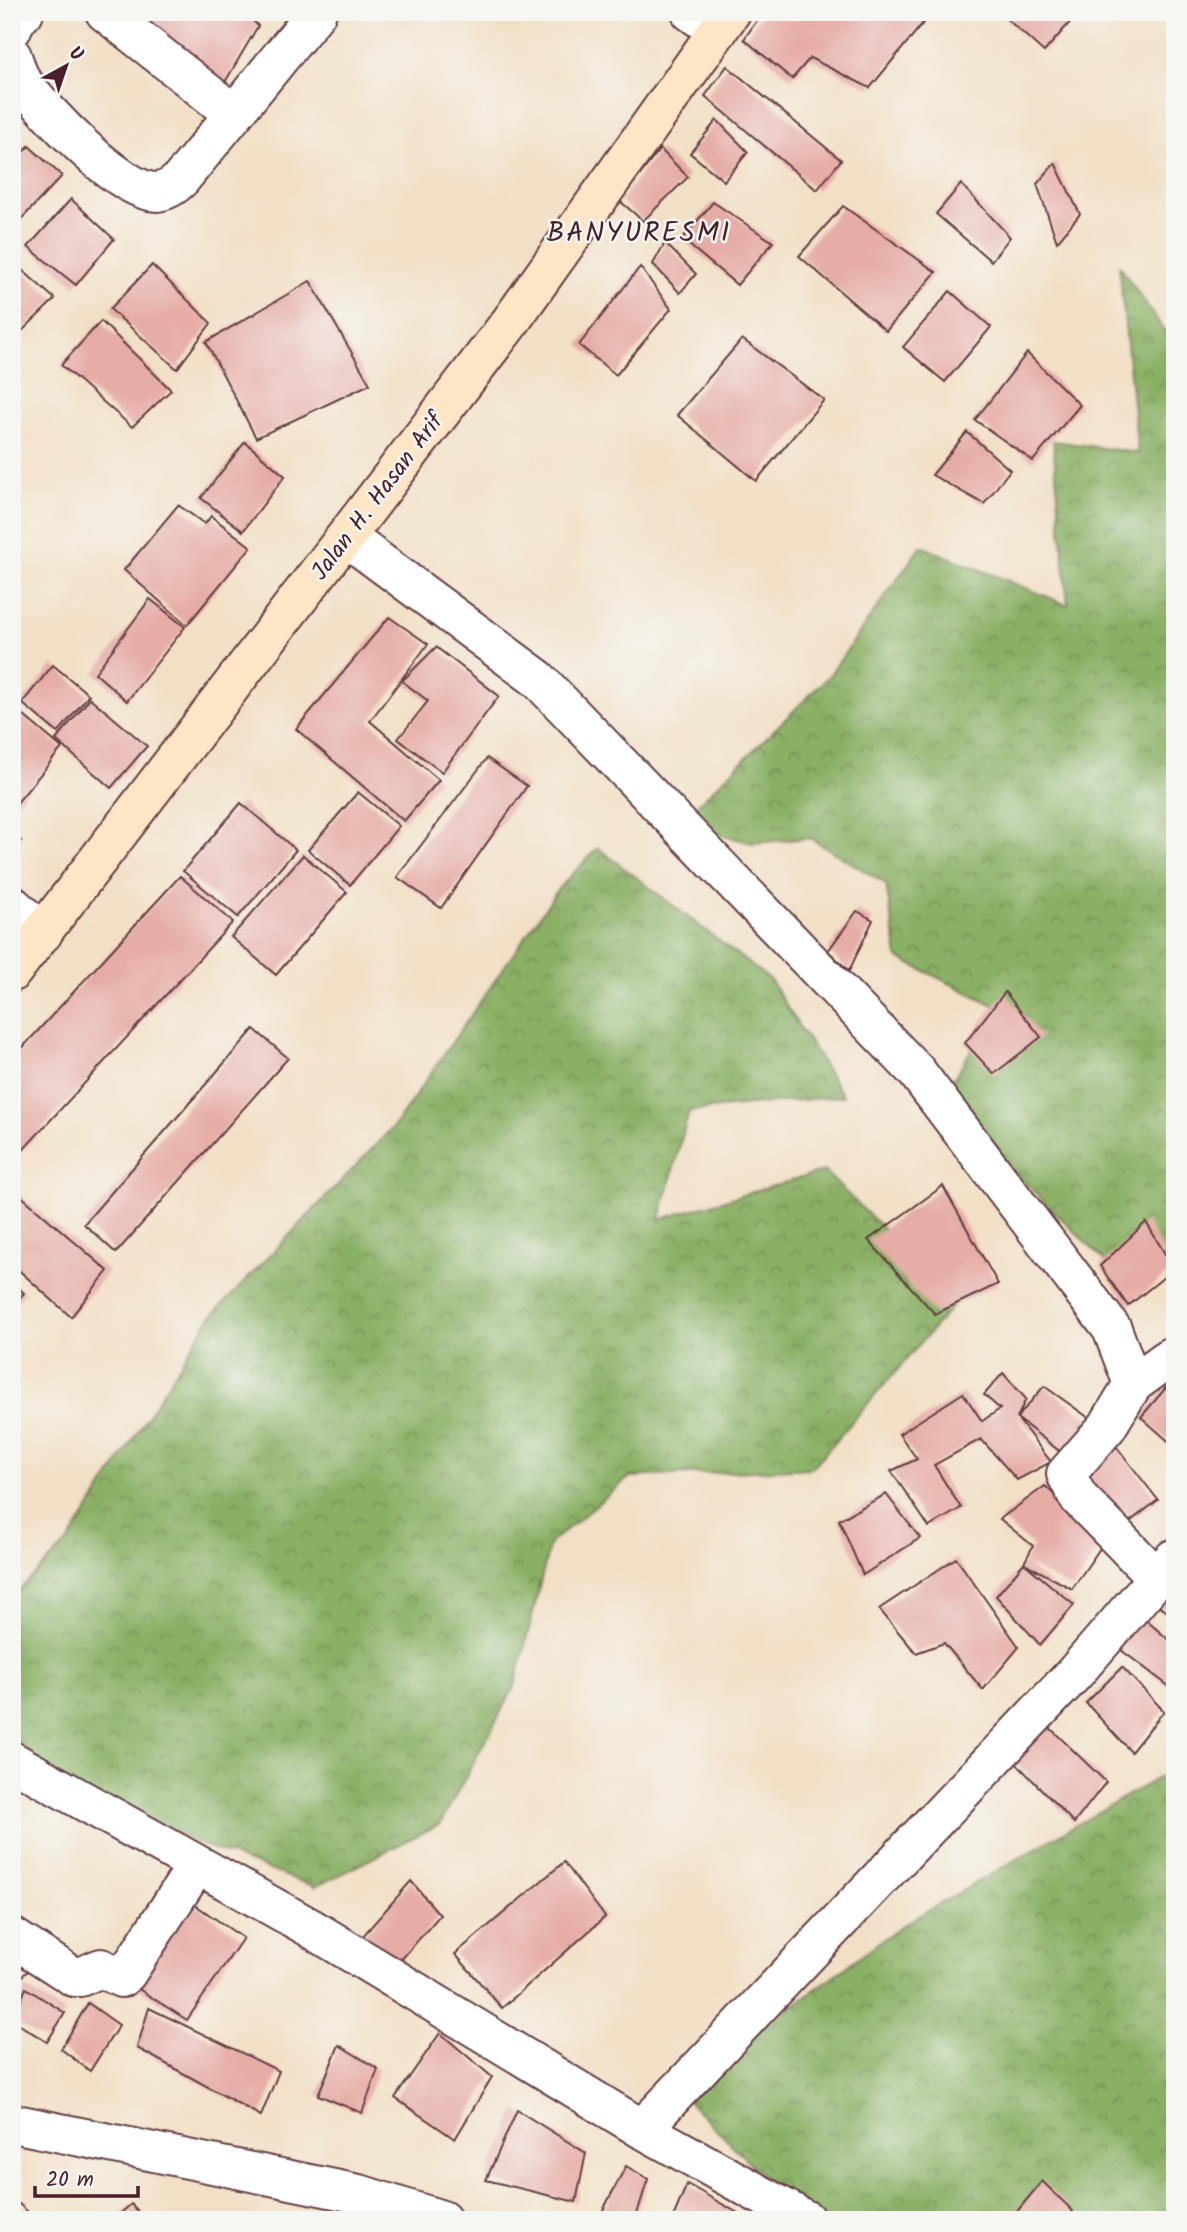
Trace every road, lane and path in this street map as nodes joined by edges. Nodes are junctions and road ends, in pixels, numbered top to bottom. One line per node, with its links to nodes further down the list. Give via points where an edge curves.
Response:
1 (24, 12): 5 (street)
2 (105, 12): 7 (street)
3 (317, 12): 7 (street)
4 (714, 18): 8 (main road, Jalan H. Hasan Arif, via 511,321)
5 (12, 29)
6 (12, 56): 7 (street, via 20,79 76,141 116,175 154,192 181,179)
7 (234, 114)
8 (346, 537): 10 (main road, Jalan H. Hasan Arif); 13 (street, via 538,679 916,1071 1112,1329)
9 (12, 905): 10 (street)
10 (43, 933): 11 (main road, Jalan H. Hasan Arif)
11 (12, 972)
12 (1175, 1357): 13 (street)
13 (1133, 1384): 14 (street, via 1107,1427 1066,1474 1078,1497)
14 (1166, 1568): 19 (street, via 1073,1675)
15 (12, 1761): 16 (street)
16 (197, 1865): 17 (street, via 121,1978 101,1968 74,1977); 19 (street, via 309,1927)
17 (12, 1937)
18 (12, 2123): 20 (street, via 359,2194)
19 (642, 2129): 21 (street)
20 (442, 2220)
21 (806, 2220)

